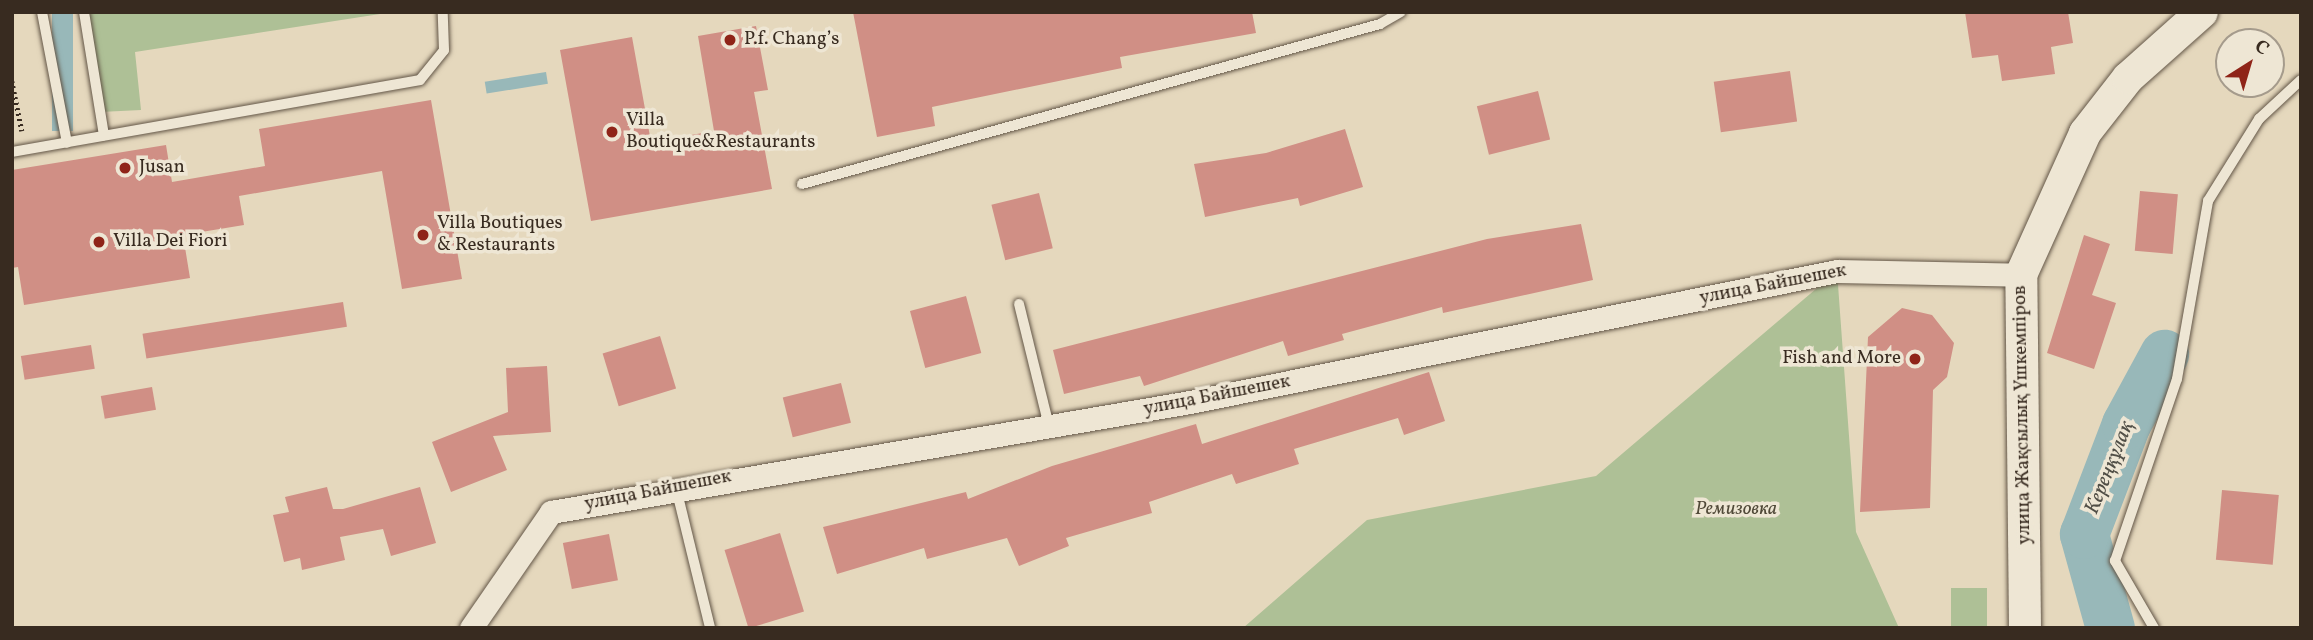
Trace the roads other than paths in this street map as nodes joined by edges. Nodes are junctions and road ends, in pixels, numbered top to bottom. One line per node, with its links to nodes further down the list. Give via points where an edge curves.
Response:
1 (42, 12): 8 (lane)
2 (84, 12): 7 (lane)
3 (443, 12): 7 (lane, via 444,50 420,80)
4 (1401, 12): 10 (lane, via 1380,24)
5 (2202, 12): 11 (street, улица Жақсылық Үшкемпіров, via 2129,78 2085,133)
6 (2301, 80): 15 (lane, via 2259,119 2208,201 2177,379 2115,561)
7 (104, 135): 8 (lane)
8 (67, 143): 9 (lane)
9 (12, 152)
10 (803, 184)
11 (2021, 275): 13 (street, улица Байшешек, via 1837,271); 18 (street, улица Жақсылық Үшкемпіров)
12 (1019, 304): 13 (lane)
13 (1049, 425): 14 (street, улица Байшешек)
14 (676, 486): 16 (street, улица Байшешек, via 551,512); 17 (lane)
15 (2153, 627)
16 (471, 628)
17 (710, 628)
18 (2025, 628)

